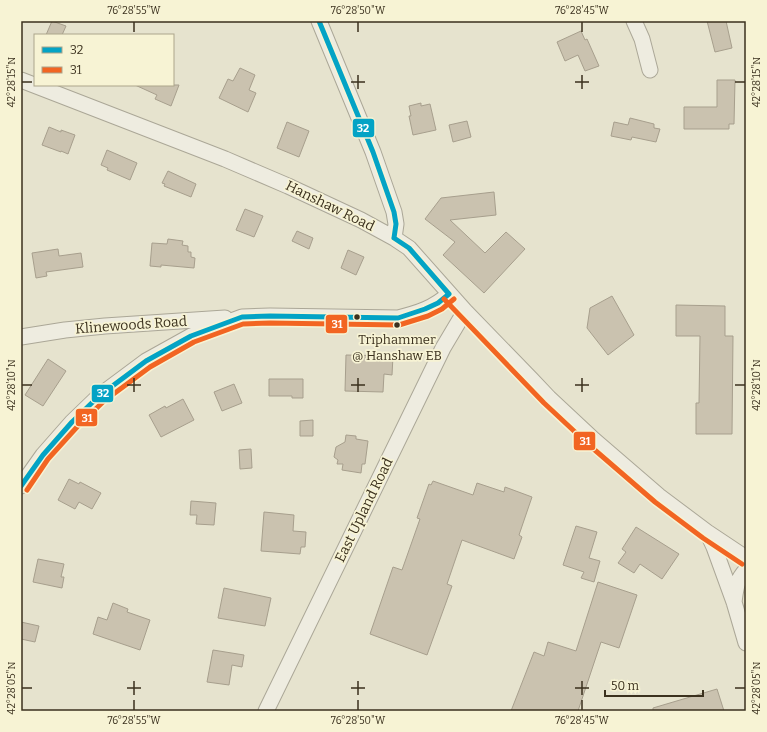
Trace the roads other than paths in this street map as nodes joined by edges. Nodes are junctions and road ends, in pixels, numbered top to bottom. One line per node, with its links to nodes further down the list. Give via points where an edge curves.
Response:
1 (319, 21): 7 (street, via 373,152 394,212)
2 (634, 21): 3 (street, via 642,39)
3 (650, 70)
4 (21, 80): 5 (street, Hanshaw Road)
5 (34, 85)
6 (36, 86): 7 (street, Hanshaw Road, via 288,186)
7 (394, 238): 8 (street, Hanshaw Road, via 409,248)
8 (449, 294): 9 (street, Hanshaw Road); 10 (street, Klinewoods Road, via 441,302 398,318)
9 (465, 311): 13 (street, Hanshaw Road, via 549,398 594,440 659,496); 18 (street, East Upland Road, via 443,348)
10 (242, 317): 11 (street, Klinewoods Road, via 105,326); 12 (street, via 191,336 135,369 99,396 43,455)
11 (21, 336)
12 (21, 486)
13 (707, 532): 14 (street, Hanshaw Road); 16 (street)
14 (746, 558)
15 (746, 570): 16 (street, via 736,584)
16 (734, 602): 17 (street)
17 (746, 643)
18 (266, 711)

